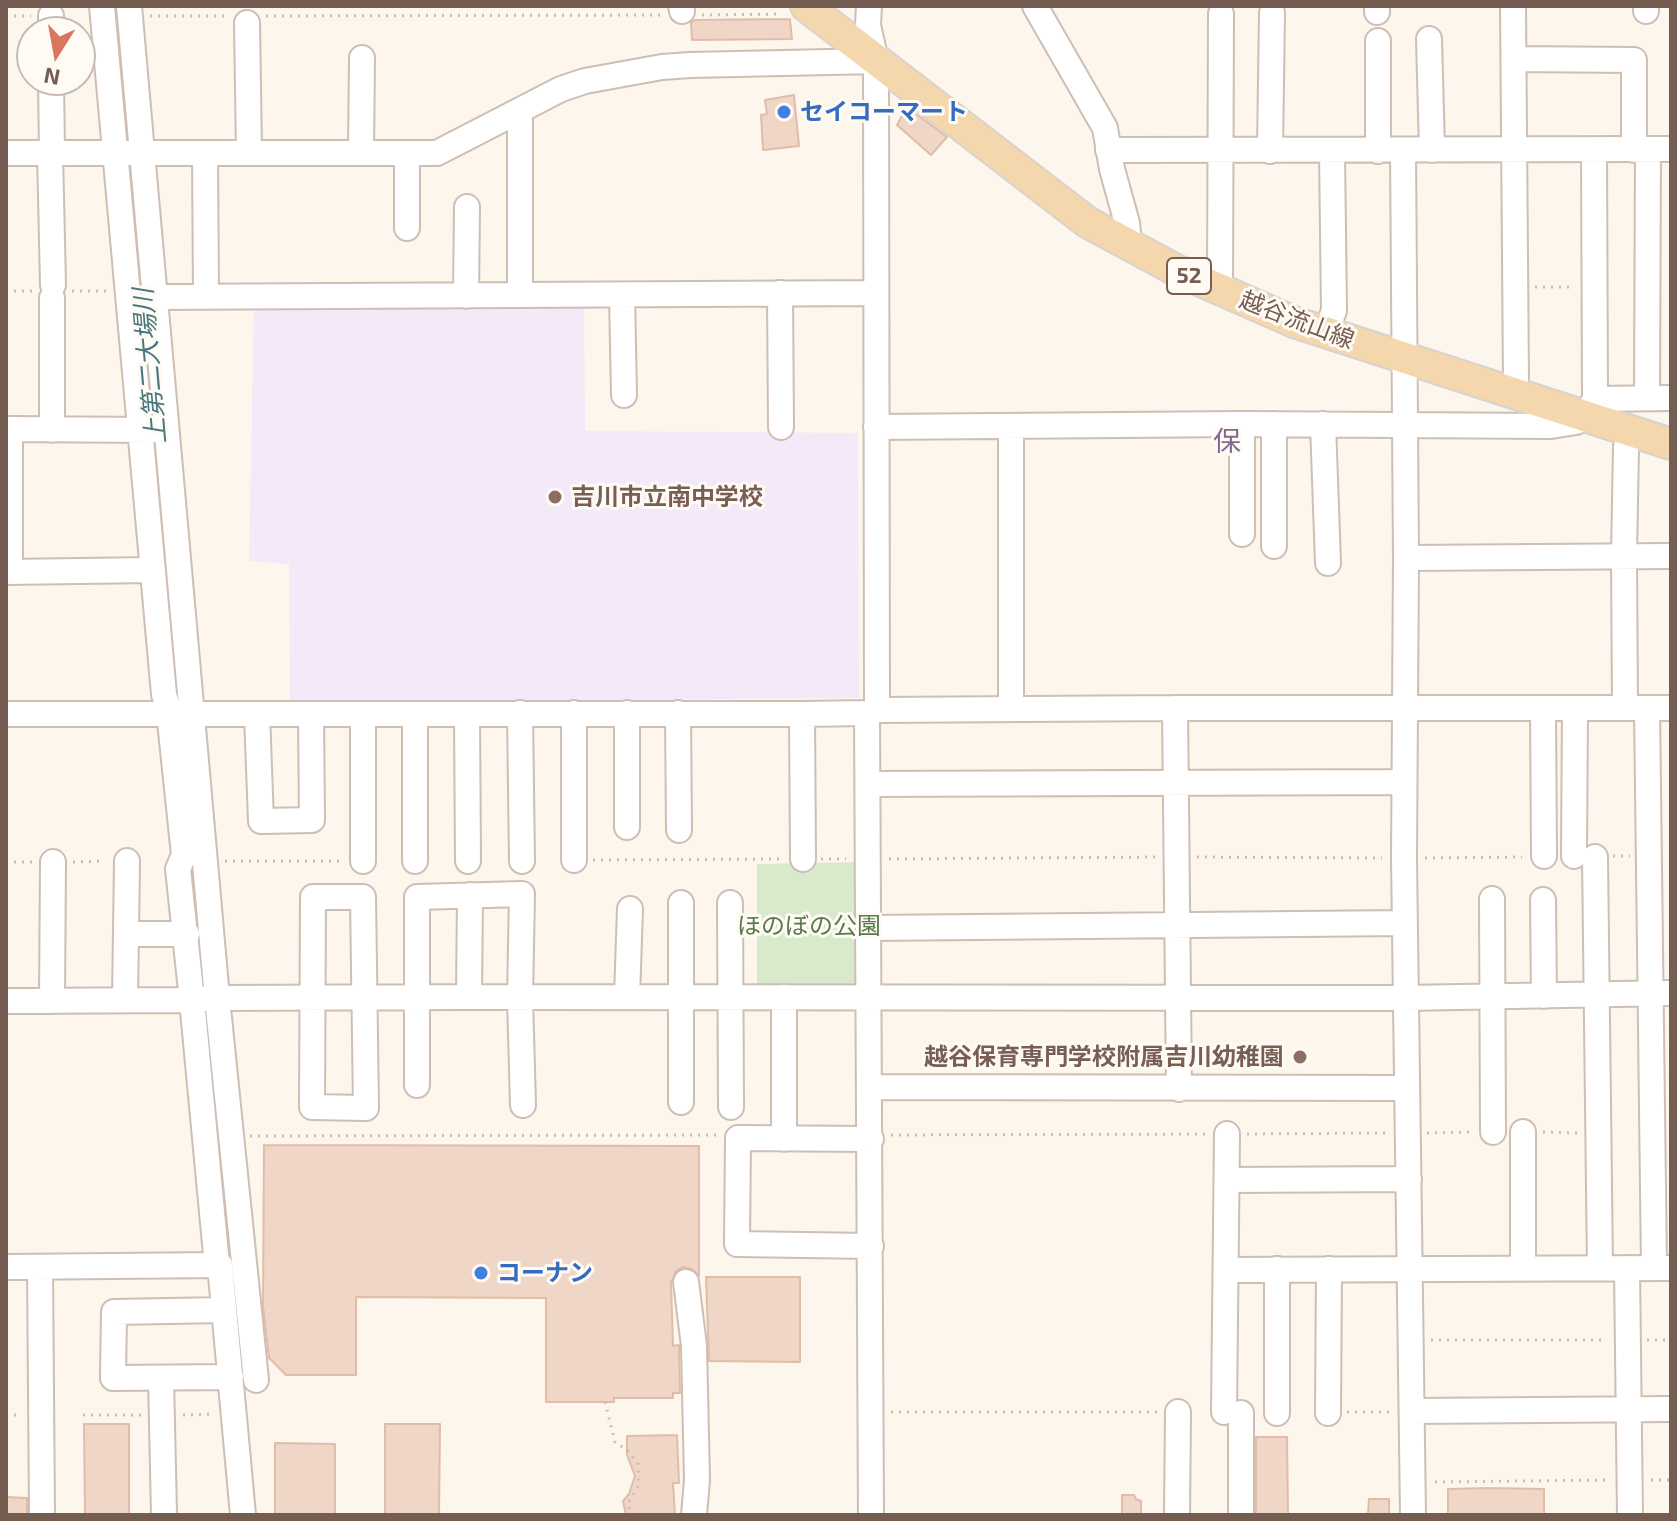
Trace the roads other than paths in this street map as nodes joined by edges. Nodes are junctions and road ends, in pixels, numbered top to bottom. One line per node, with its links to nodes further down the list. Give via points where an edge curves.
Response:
1 (102, 6): 31 (street)
2 (869, 6): 14 (street)
3 (1035, 6): 17 (street, via 1105,128)
4 (1513, 6): 13 (street)
5 (795, 10): 14 (main road, 越谷流山線 / 52)
6 (130, 11): 32 (street)
7 (1272, 13): 24 (street)
8 (1221, 14): 23 (street)
9 (244, 18): 27 (street)
10 (1429, 39): 19 (street)
11 (1378, 41): 26 (street)
12 (362, 58): 28 (street)
13 (1514, 59): 20 (street); 22 (street, via 1634,60)
14 (876, 61): 16 (street, via 662,67 585,81); 37 (main road, 越谷流山線 / 52, via 1087,222); 40 (street)
15 (51, 96): 30 (street)
16 (520, 110): 34 (street, via 437,153); 41 (street)
17 (1108, 150): 23 (street); 37 (street, via 1127,223)
18 (1403, 150): 19 (street); 26 (street); 47 (street)
19 (1432, 150): 20 (street)
20 (1514, 150): 21 (street); 48 (street)
21 (1594, 150): 22 (street); 51 (street)
22 (1651, 150): 50 (street)
23 (1218, 151): 24 (street); 38 (street)
24 (1270, 151): 25 (street)
25 (1332, 151): 26 (street); 46 (street, via 1334,311)
26 (1378, 151)
27 (249, 152): 28 (street); 33 (street)
28 (361, 152): 34 (street)
29 (6, 153): 30 (street)
30 (51, 153): 31 (street); 61 (street)
31 (113, 153): 32 (street); 62 (street)
32 (141, 153): 33 (street); 45 (street)
33 (205, 153): 43 (street)
34 (407, 153): 36 (street)
35 (467, 207): 44 (street)
36 (407, 228)
37 (1124, 243): 38 (main road, 越谷流山線 / 52)
38 (1220, 290): 46 (main road, 越谷流山線 / 52)
39 (780, 293): 40 (street); 42 (street); 57 (street)
40 (876, 293): 58 (street)
41 (520, 295): 42 (street); 44 (street)
42 (622, 295): 49 (street)
43 (206, 296): 44 (street); 45 (street)
44 (466, 296)
45 (156, 297): 59 (street)
46 (1325, 333): 47 (main road, 越谷流山線 / 52)
47 (1404, 358): 48 (main road, 越谷流山線 / 52); 55 (street)
48 (1512, 392): 51 (main road, 越谷流山線 / 52)
49 (624, 395)
50 (1659, 397): 51 (street)
51 (1590, 407): 55 (street, via 1576,422 1551,426); 63 (main road, 越谷流山線 / 52)
52 (1242, 424): 53 (street); 56 (street); 65 (street)
53 (1274, 424): 54 (street); 66 (street)
54 (1323, 424): 55 (street); 70 (street)
55 (1405, 425): 69 (street)
56 (1011, 426): 58 (street); 77 (street)
57 (781, 427)
58 (876, 427): 79 (street)
59 (167, 429): 62 (street); 80 (street)
60 (8, 430): 61 (street); 72 (street)
61 (52, 430): 62 (street)
62 (140, 431): 71 (street)
63 (1631, 431): 64 (main road, 越谷流山線 / 52); 67 (street, via 1626,447)
64 (1671, 444)
65 (1242, 534)
66 (1274, 546)
67 (1624, 556): 68 (street); 69 (street); 76 (street)
68 (1671, 556)
69 (1406, 558): 78 (street)
70 (1328, 563)
71 (153, 570): 72 (street); 80 (street, via 164,694)
72 (8, 572)
73 (1175, 708): 77 (street); 78 (street); 93 (street)
74 (1543, 708): 75 (street); 78 (street); 97 (street)
75 (1575, 708): 76 (street); 118 (street)
76 (1648, 708): 117 (street)
77 (1011, 709): 79 (street)
78 (1404, 709): 92 (street)
79 (872, 712): 91 (street); 94 (street)
80 (180, 713): 85 (street); 86 (street); 116 (street, via 184,855 178,869); 133 (street, via 206,861)
81 (520, 713): 82 (street); 90 (street); 104 (street)
82 (574, 713): 83 (street); 99 (street)
83 (627, 713): 84 (street); 95 (street)
84 (678, 713): 91 (street); 96 (street)
85 (6, 714)
86 (257, 714): 87 (street); 87 (street, via 261,821 312,820)
87 (311, 714): 88 (street)
88 (363, 714): 89 (street); 101 (street)
89 (415, 714): 90 (street); 102 (street)
90 (467, 714): 103 (street)
91 (802, 714): 98 (street)
92 (1404, 782): 93 (street); 112 (street)
93 (1175, 783): 94 (street); 113 (street)
94 (868, 784): 114 (street)
95 (627, 827)
96 (679, 830)
97 (1544, 856)
98 (803, 859)
99 (574, 860)
100 (127, 861): 115 (street)
101 (363, 861)
102 (415, 861)
103 (468, 861)
104 (522, 861)
105 (53, 862): 136 (street)
106 (470, 895): 120 (street); 130 (street, via 417,897); 131 (street, via 522,894)
107 (1492, 899): 127 (street)
108 (1543, 900): 119 (street)
109 (681, 903): 122 (street)
110 (730, 903): 123 (street)
111 (630, 909): 121 (street)
112 (1405, 923): 113 (street); 132 (street)
113 (1178, 926): 114 (street); 126 (street)
114 (869, 928): 125 (street)
115 (127, 934): 116 (street); 134 (street)
116 (187, 934): 133 (street)
117 (1660, 993): 118 (street); 159 (street)
118 (1596, 995): 119 (street); 157 (street)
119 (1544, 996): 127 (street)
120 (469, 997): 130 (street); 131 (street)
121 (627, 997): 122 (street); 131 (street)
122 (680, 997): 123 (street); 141 (street)
123 (731, 997): 124 (street); 143 (street)
124 (784, 997): 125 (street); 147 (street)
125 (869, 997): 126 (street); 138 (street)
126 (1180, 997): 132 (street); 140 (street)
127 (1491, 997): 132 (street); 144 (street)
128 (312, 998): 129 (street); 129 (street, via 313,897 363,897); 129 (street, via 312,1107 366,1108); 133 (street)
129 (366, 998): 130 (street)
130 (417, 998): 137 (street)
131 (520, 998): 142 (street)
132 (1406, 998): 139 (street)
133 (206, 999): 134 (street); 152 (street); 167 (street, via 233,1137)
134 (125, 1000): 136 (street)
135 (6, 1001): 136 (street)
136 (52, 1001)
137 (417, 1085)
138 (870, 1087): 140 (street); 148 (street)
139 (1407, 1088): 140 (street); 149 (street)
140 (1179, 1089)
141 (681, 1102)
142 (523, 1105)
143 (731, 1107)
144 (1493, 1132)
145 (1523, 1132): 156 (street)
146 (1227, 1134): 150 (street)
147 (784, 1139): 148 (street); 151 (street, via 738,1138 737,1244)
148 (871, 1139): 151 (street)
149 (1409, 1179): 150 (street); 155 (street)
150 (1227, 1180): 162 (street)
151 (871, 1246): 178 (street)
152 (217, 1265): 154 (street); 164 (street)
153 (6, 1267): 154 (street)
154 (40, 1267): 174 (street)
155 (1410, 1268): 156 (street); 161 (street); 170 (street)
156 (1523, 1268): 157 (street)
157 (1600, 1268): 158 (street)
158 (1627, 1268): 159 (street); 168 (street)
159 (1662, 1268)
160 (1277, 1269): 161 (street); 162 (street); 172 (street)
161 (1329, 1269): 173 (street)
162 (1226, 1270): 180 (street)
163 (686, 1282): 177 (street, via 694,1346)
164 (224, 1310): 165 (street); 166 (street, via 114,1312 113,1378)
165 (231, 1377): 166 (street); 176 (street)
166 (161, 1378): 175 (street)
167 (256, 1380)
168 (1629, 1409): 169 (street); 170 (street); 182 (street)
169 (1671, 1409)
170 (1412, 1411): 181 (street)
171 (1178, 1412): 179 (street)
172 (1277, 1413)
173 (1328, 1413)
174 (42, 1515)
175 (164, 1515)
176 (243, 1515)
177 (694, 1515)
178 (871, 1515)
179 (1177, 1515)
180 (1241, 1515)
181 (1413, 1515)
182 (1630, 1515)

